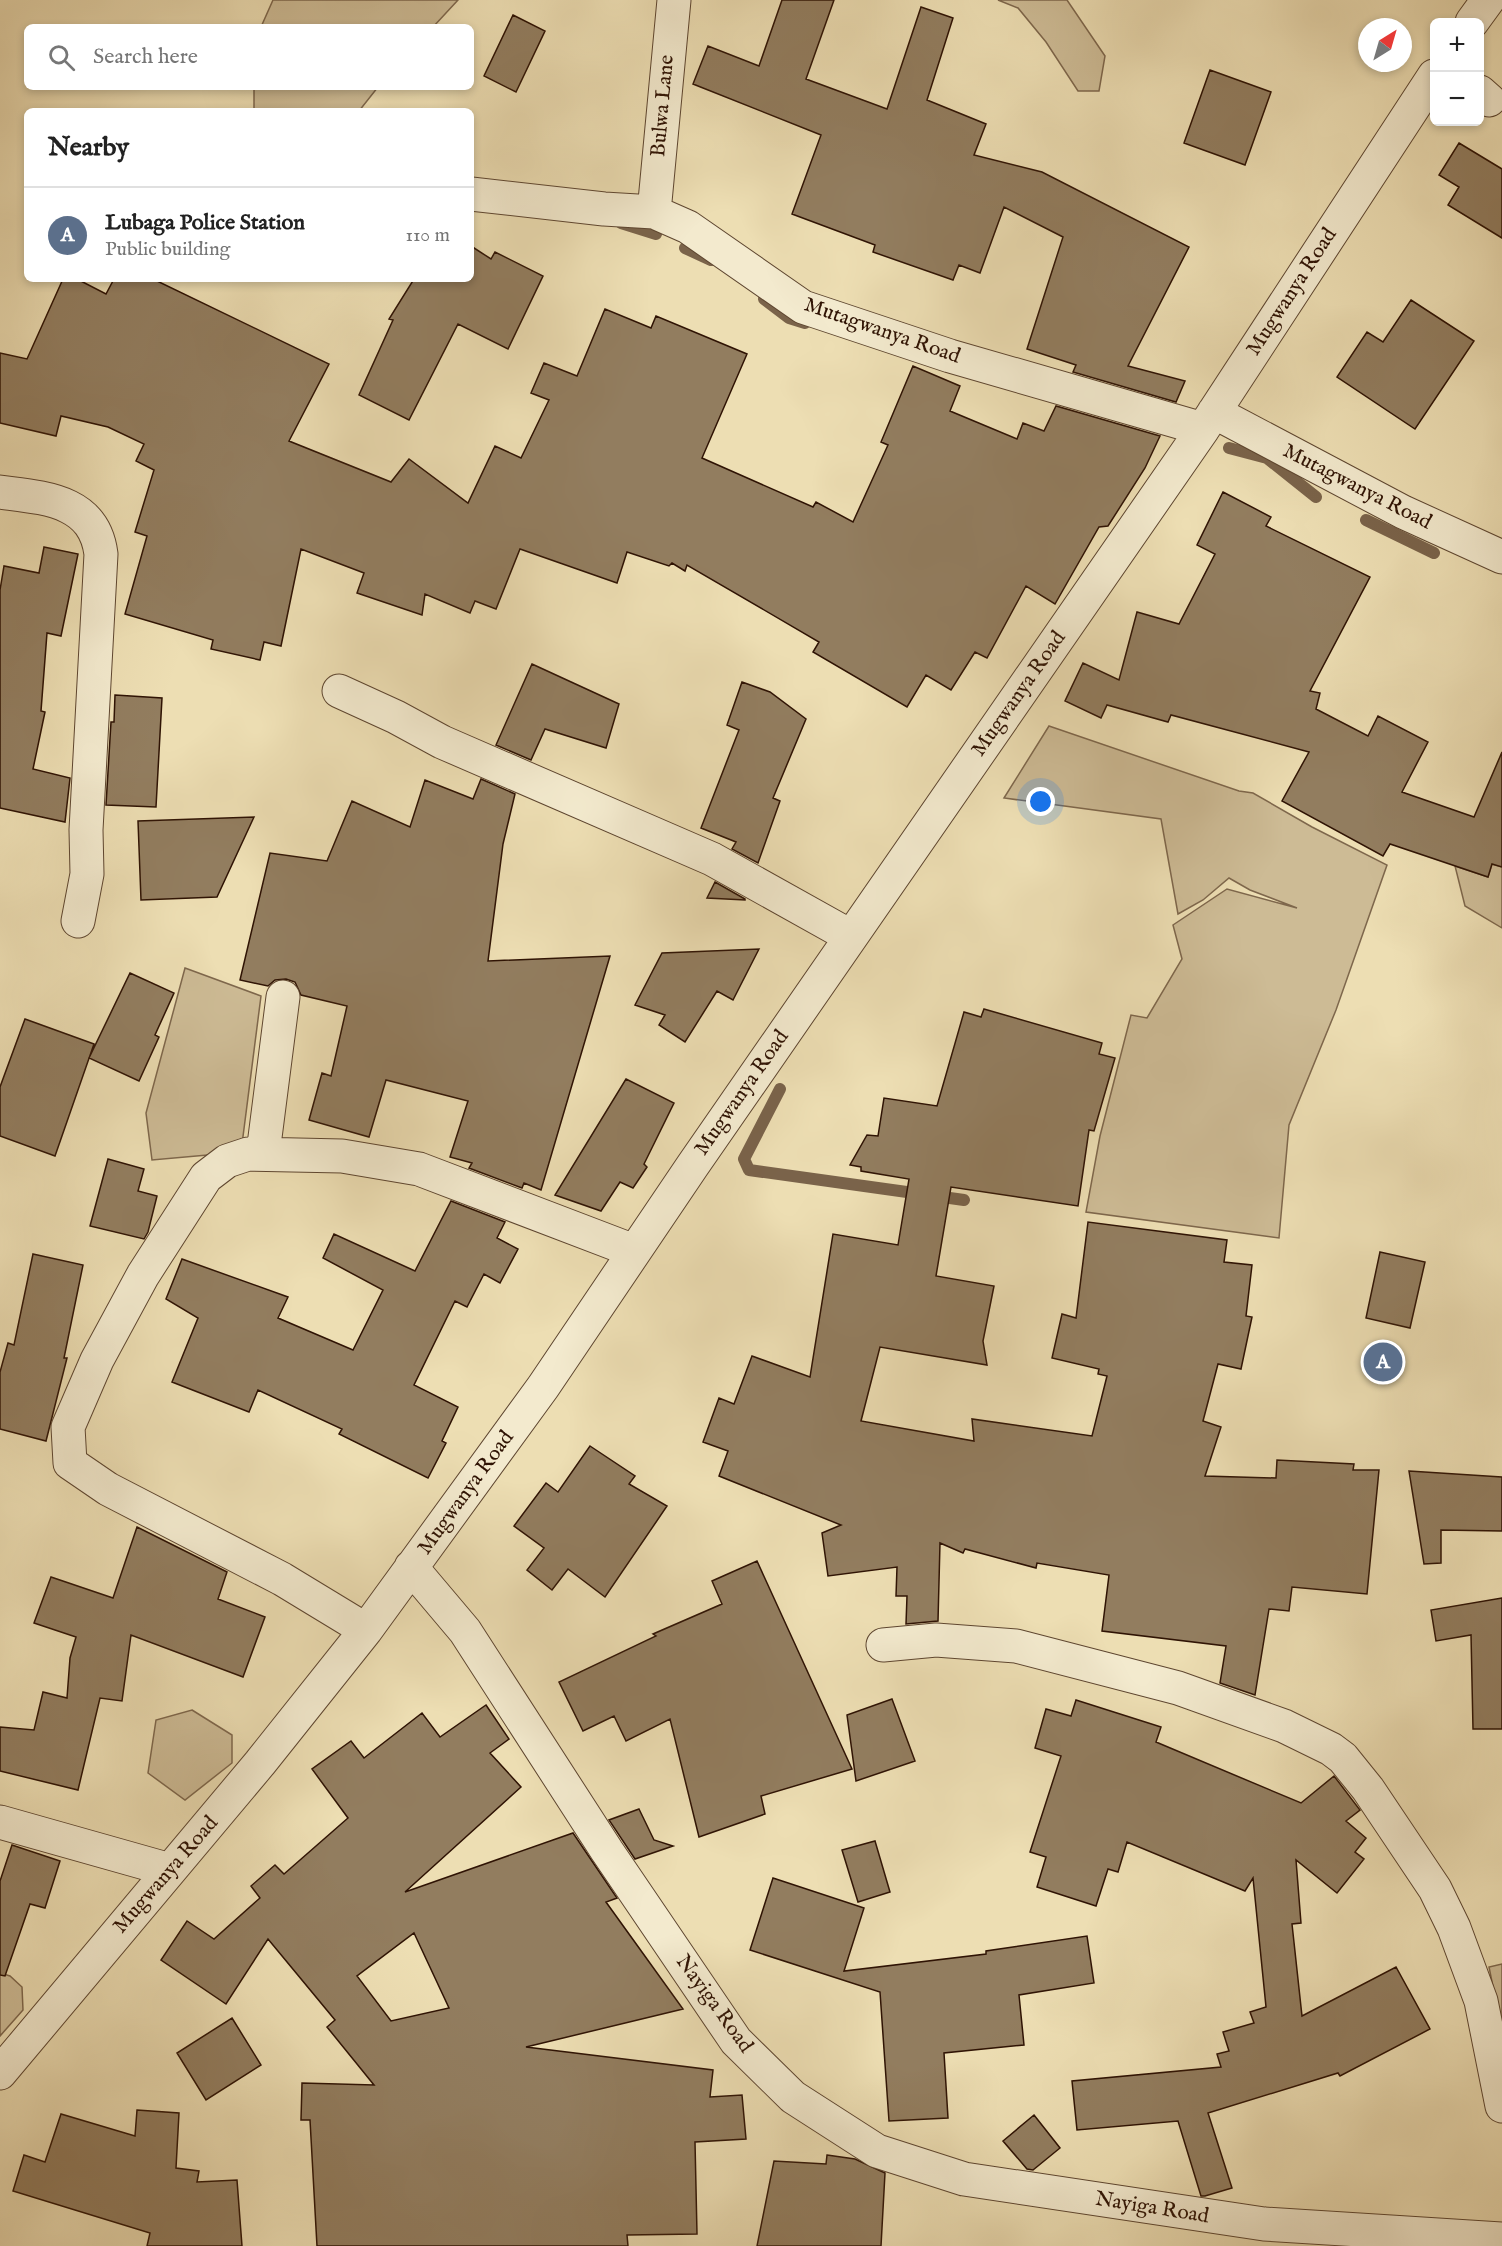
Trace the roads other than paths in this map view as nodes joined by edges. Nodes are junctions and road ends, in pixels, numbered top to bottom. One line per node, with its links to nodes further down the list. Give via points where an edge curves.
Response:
1 (674, 0): 6 (street, Bulwa Lane)
2 (1488, 0): 3 (street)
3 (1475, 18)
4 (1430, 82): 7 (street, Mugwanya Road)
5 (474, 194): 6 (street, Mutagwanya Road)
6 (654, 212): 7 (street, Mutagwanya Road, via 688,227 803,307 950,356)
7 (1208, 420): 9 (street, Mutagwanya Road); 12 (street, Mugwanya Road)
8 (0, 492): 11 (street, via 45,498 73,509 92,524 99,537 87,874)
9 (1502, 556)
10 (339, 691): 12 (street, via 442,742 712,859)
11 (78, 921)
12 (850, 936): 15 (street, Mugwanya Road)
13 (284, 997): 14 (street)
14 (263, 1153): 15 (street, via 342,1156 419,1169); 17 (street, via 227,1161 206,1177 143,1275 97,1360 68,1427 70,1463 108,1489 282,1579)
15 (634, 1251): 16 (street, Mugwanya Road, via 543,1387)
16 (411, 1567): 17 (street, Mugwanya Road); 23 (street, Nayiga Road, via 465,1630 607,1851 736,2041 793,2097 877,2151 964,2179 1263,2224)
17 (366, 1630): 20 (street, Mugwanya Road)
18 (883, 1645): 22 (street, via 936,1640 1016,1646 1178,1688 1284,1726 1331,1749 1368,1789 1435,1888 1481,2001)
19 (0, 1822): 20 (street)
20 (170, 1870): 21 (street, Mugwanya Road)
21 (0, 2073)
22 (1502, 2106)
23 (1502, 2239)

